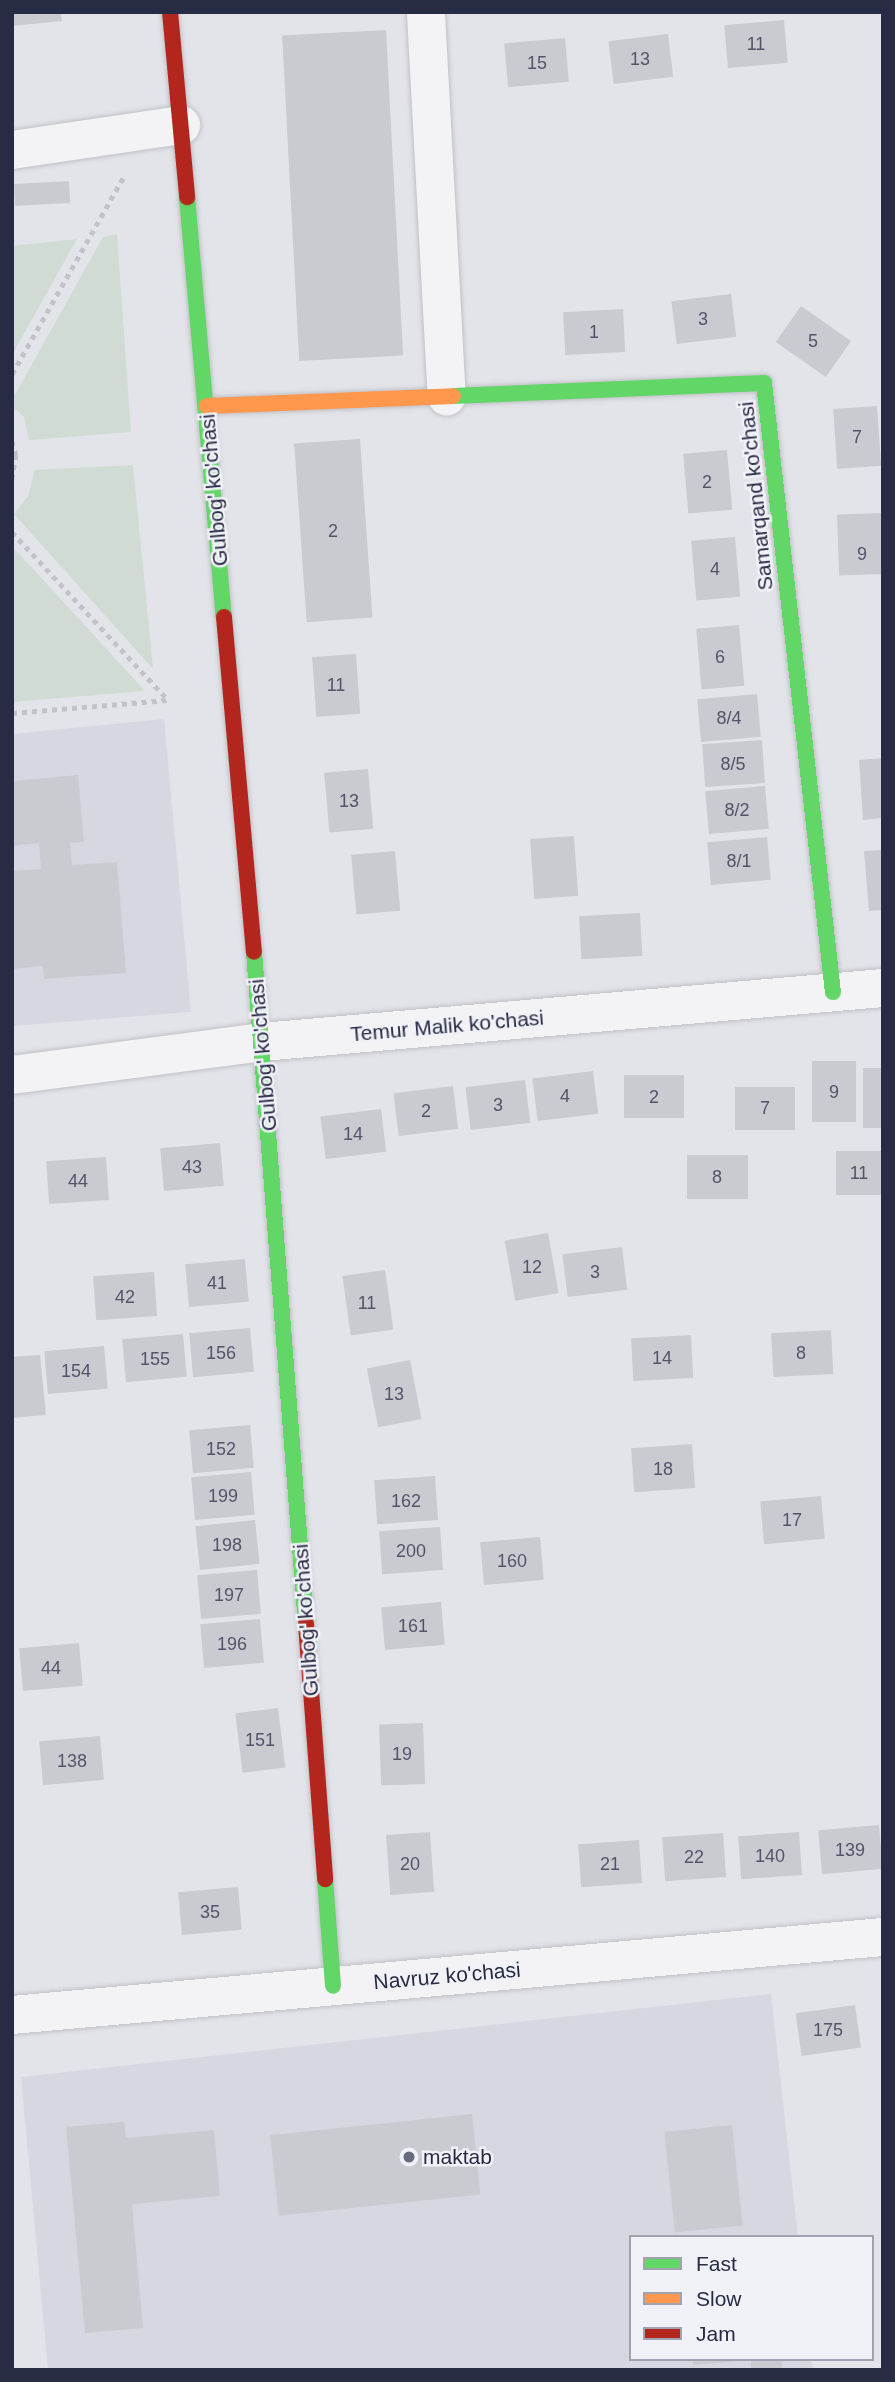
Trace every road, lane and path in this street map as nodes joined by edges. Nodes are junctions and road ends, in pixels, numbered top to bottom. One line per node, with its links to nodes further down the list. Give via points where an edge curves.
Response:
1 (170, 12): 3 (street, Gulbog' ko'chasi)
2 (426, 14): 7 (street)
3 (181, 125): 4 (street); 8 (street, Gulbog' ko'chasi)
4 (12, 150)
5 (123, 178): 6 (path)
6 (12, 374)
7 (447, 396): 8 (street, Samarqand ko'chasi); 14 (street, Samarqand ko'chasi, via 764,383)
8 (207, 406): 15 (street, Gulbog' ko'chasi)
9 (12, 442): 10 (path, via 16,455)
10 (12, 481)
11 (12, 532): 12 (path, via 168,700)
12 (12, 713)
13 (883, 988): 14 (street, Temur Malik ko'chasi)
14 (833, 992): 15 (street, Temur Malik ko'chasi)
15 (262, 1042): 16 (street, Temur Malik ko'chasi); 18 (street, Gulbog' ko'chasi)
16 (12, 1075)
17 (883, 1937): 18 (street, Navruz ko'chasi)
18 (333, 1986): 19 (street, Navruz ko'chasi)
19 (12, 2015)

